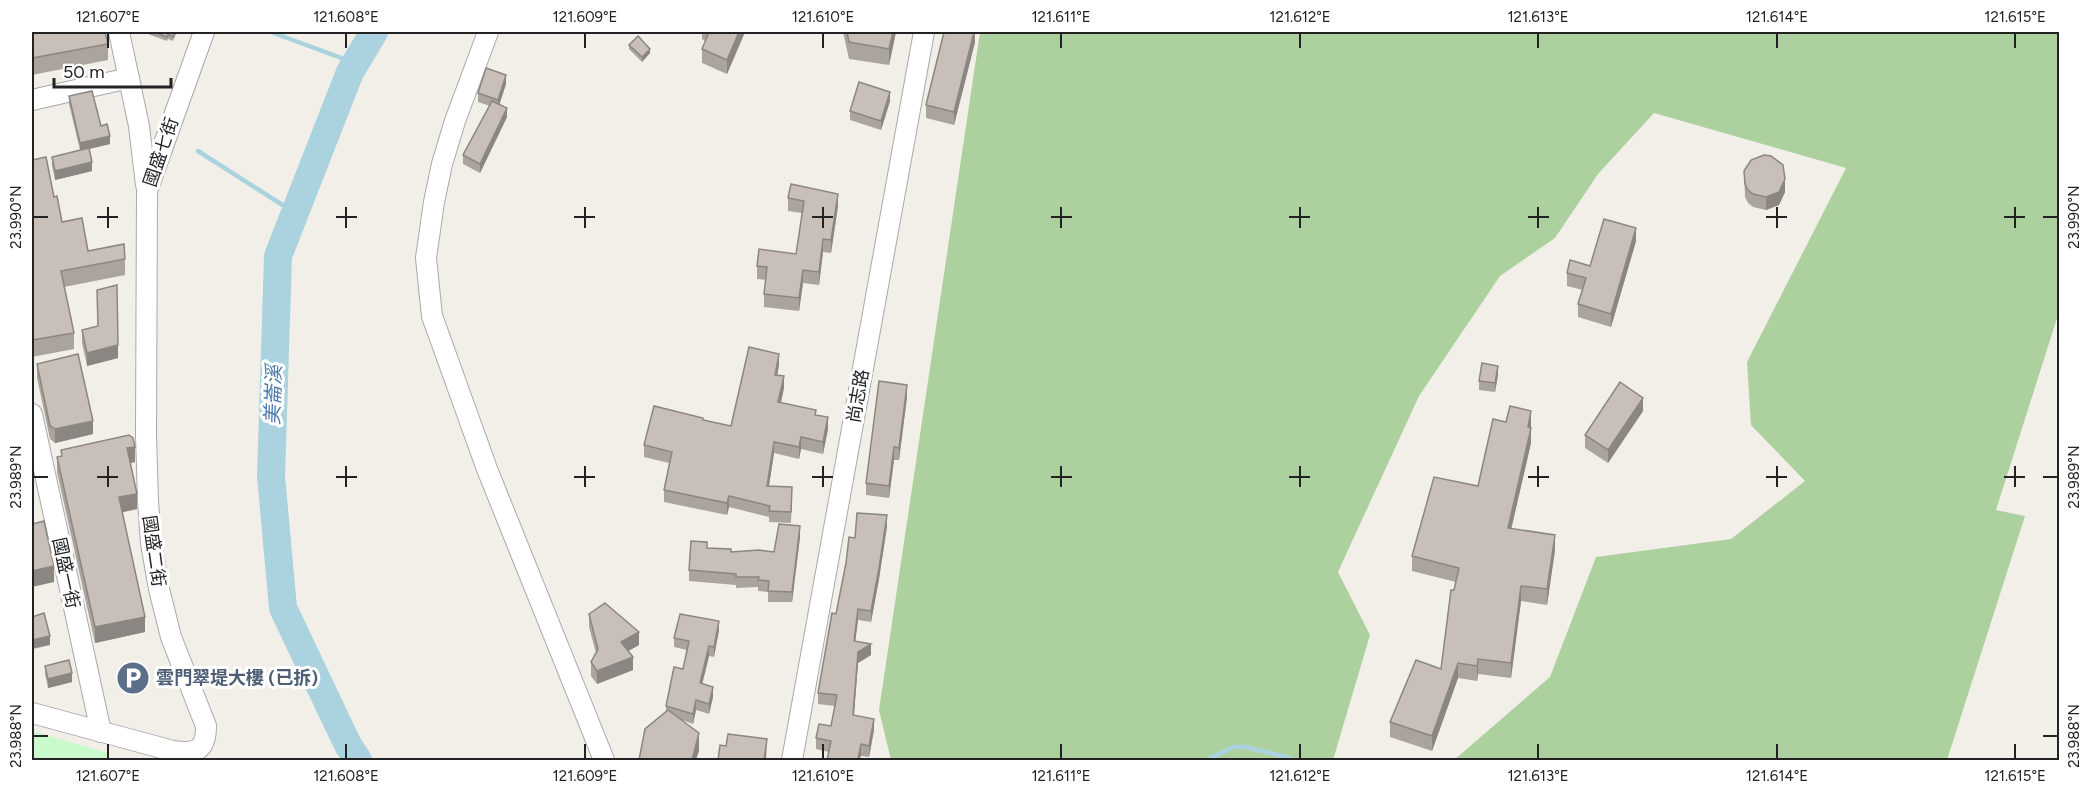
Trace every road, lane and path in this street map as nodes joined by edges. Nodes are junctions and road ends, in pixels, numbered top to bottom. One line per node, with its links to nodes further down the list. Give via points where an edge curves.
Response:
1 (119, 32): 5 (street)
2 (204, 32): 7 (street, 國盛七街)
3 (488, 32): 16 (street, via 455,121 434,202 426,258 432,316 487,469)
4 (924, 32): 17 (street, 尚志路)
5 (129, 78): 6 (street); 7 (street)
6 (32, 100)
7 (147, 191): 8 (street, 國盛七街)
8 (146, 241): 10 (street, 國盛二街)
9 (32, 414): 13 (street, 國盛一街)
10 (146, 435): 11 (street); 15 (street, 國盛二街, via 151,543 159,589 171,637 206,726 206,737 202,746 186,753)
11 (123, 440)
12 (64, 453): 13 (street)
13 (36, 458): 15 (street, 國盛一街)
14 (32, 713): 15 (street, 國盛二街)
15 (101, 732)
16 (604, 760)
17 (792, 760)

